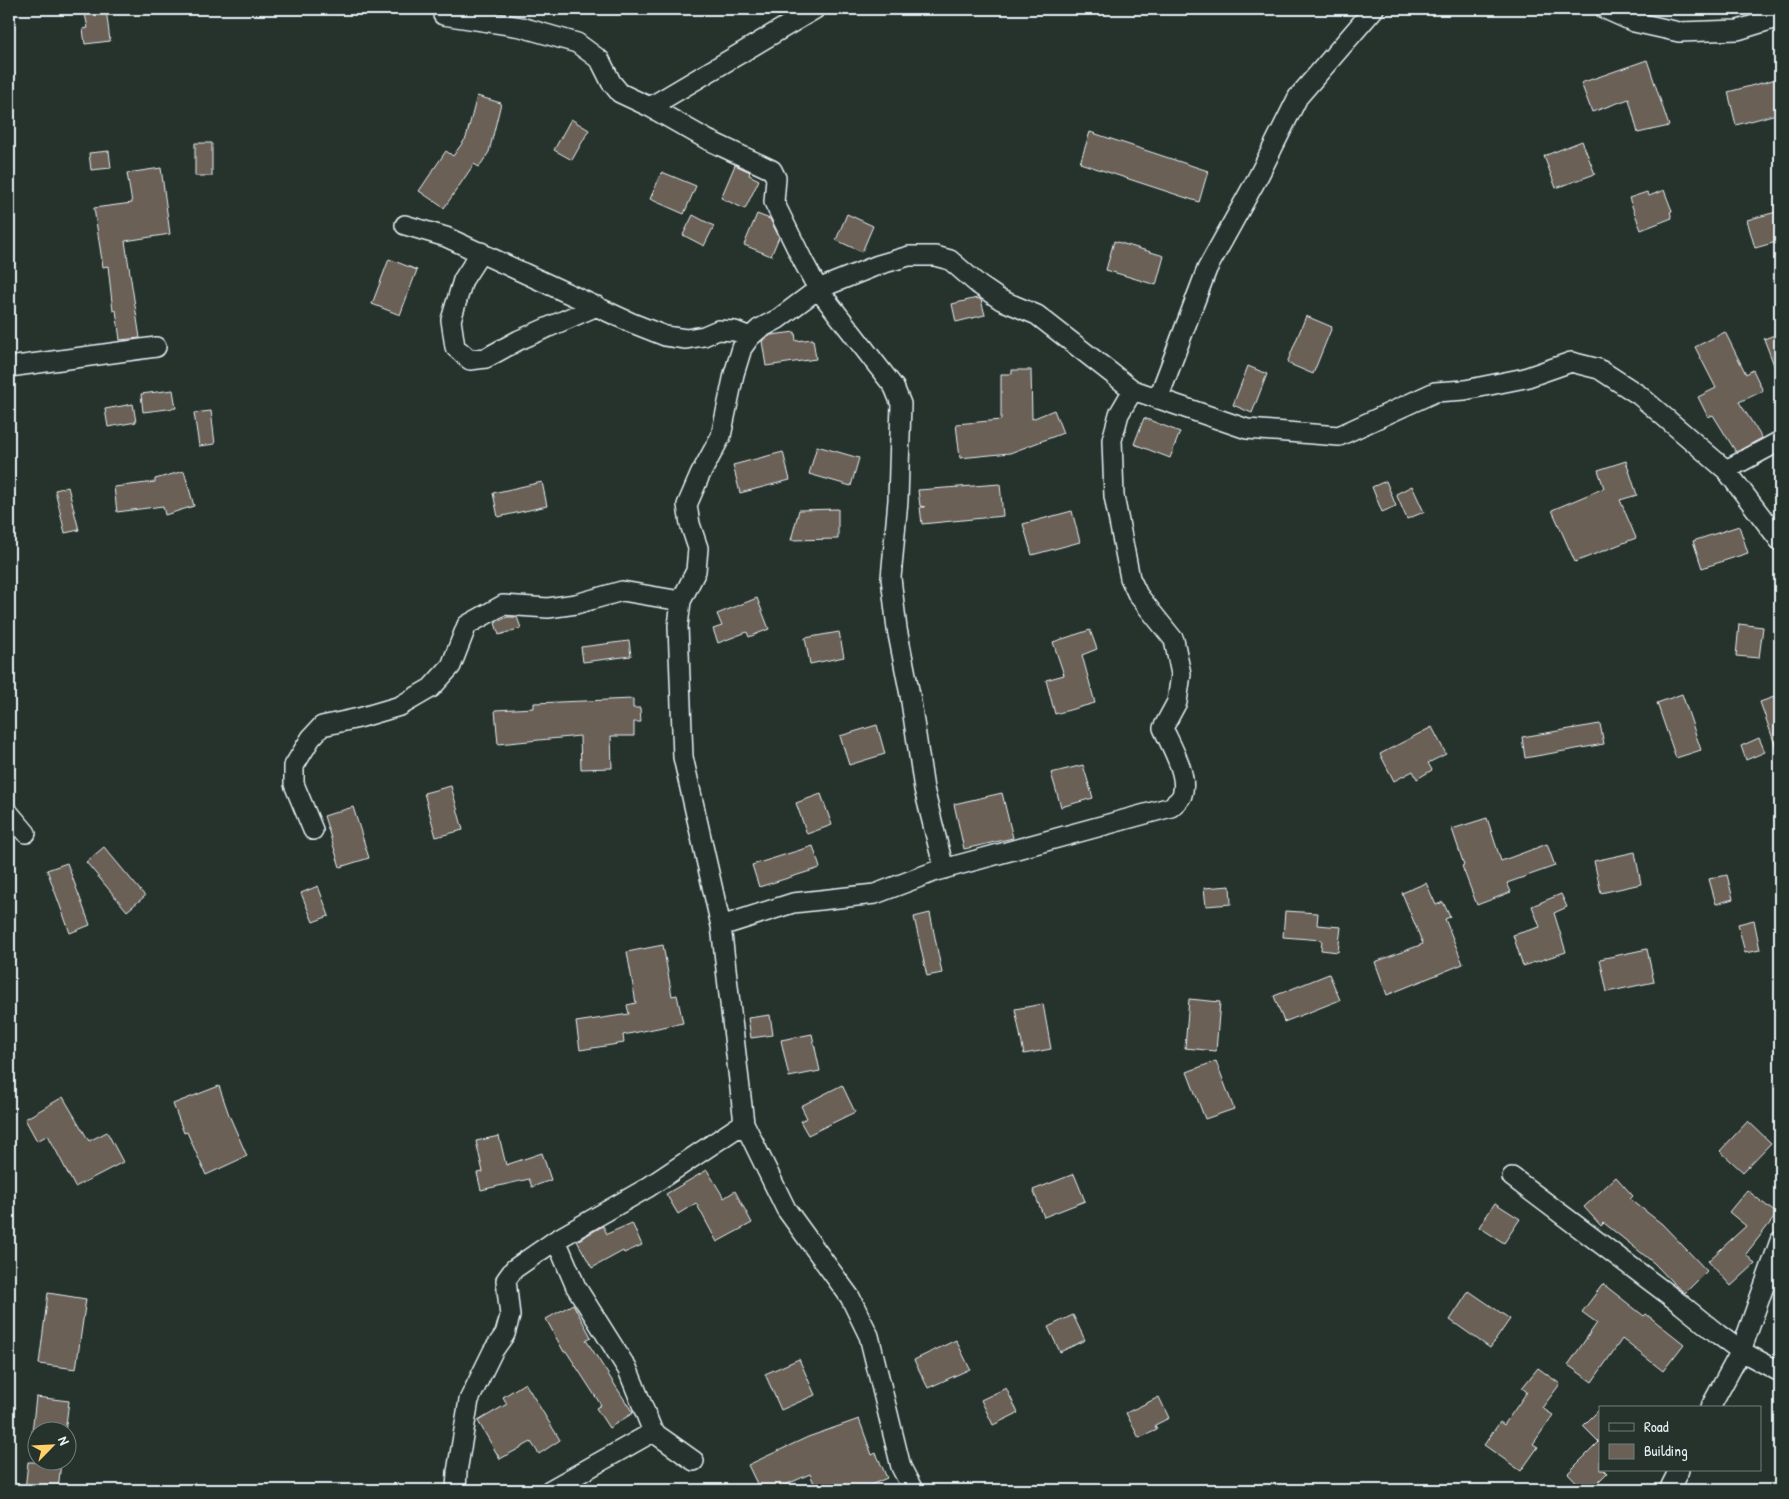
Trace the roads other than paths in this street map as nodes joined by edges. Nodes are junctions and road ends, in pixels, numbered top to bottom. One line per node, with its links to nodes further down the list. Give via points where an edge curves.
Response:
1 (815, 9): 6 (street)
2 (1374, 9): 15 (street, via 1298,96 1207,269)
3 (1605, 9): 5 (street, via 1634,22 1678,32 1738,30)
4 (443, 15): 6 (street, via 521,28 577,43 600,60 620,93)
5 (1780, 18)
6 (650, 107): 9 (street, via 708,140 772,170 776,178 774,202)
7 (405, 224): 8 (street)
8 (481, 252): 10 (street); 10 (street, via 463,280 451,320 455,348 470,360 486,358 518,340)
9 (818, 289): 11 (street); 14 (street, via 909,256 935,256 950,260 1001,300 1037,315); 23 (street, via 894,387 901,404 898,500 891,578 924,789)
10 (597, 306): 11 (street, via 665,336 686,339 718,330 735,331)
11 (750, 337): 19 (street, via 742,348 734,374 721,436 687,506 698,548 696,571)
12 (156, 347): 13 (street)
13 (9, 367)
14 (1133, 390): 15 (street); 23 (street, via 1119,414 1112,440 1114,496 1130,578 1138,595 1174,640 1180,674 1177,702 1163,728 1185,782 1182,797 1171,807)
15 (1158, 399): 17 (street, via 1247,429 1339,436 1435,392 1465,390 1525,378 1572,362 1599,369 1639,395)
16 (1780, 441): 17 (street)
17 (1726, 470): 18 (street)
18 (1780, 541)
19 (681, 602): 21 (street, via 622,591 548,608 504,605 467,625 451,666 431,688 400,706 322,726 311,738 294,766 294,784); 24 (street, via 678,626 683,757)
20 (9, 812): 22 (street)
21 (313, 830)
22 (26, 832)
23 (944, 869): 24 (street, via 875,894 793,903)
24 (721, 926): 25 (street)
25 (744, 1123): 27 (street, via 647,1188); 37 (street, via 786,1208 850,1297 869,1336 901,1468)
26 (1512, 1177): 29 (street)
27 (556, 1240): 32 (street, via 576,1287 628,1370); 35 (street, via 514,1269 506,1280 510,1316 505,1334 469,1400)
28 (1780, 1241): 29 (street)
29 (1741, 1351): 30 (street); 31 (street)
30 (1780, 1372)
31 (1711, 1406)
32 (653, 1432): 33 (street); 36 (street)
33 (694, 1461)
34 (1677, 1472): 38 (street)
35 (456, 1490)
36 (550, 1490)
37 (913, 1490)
38 (1669, 1490)

